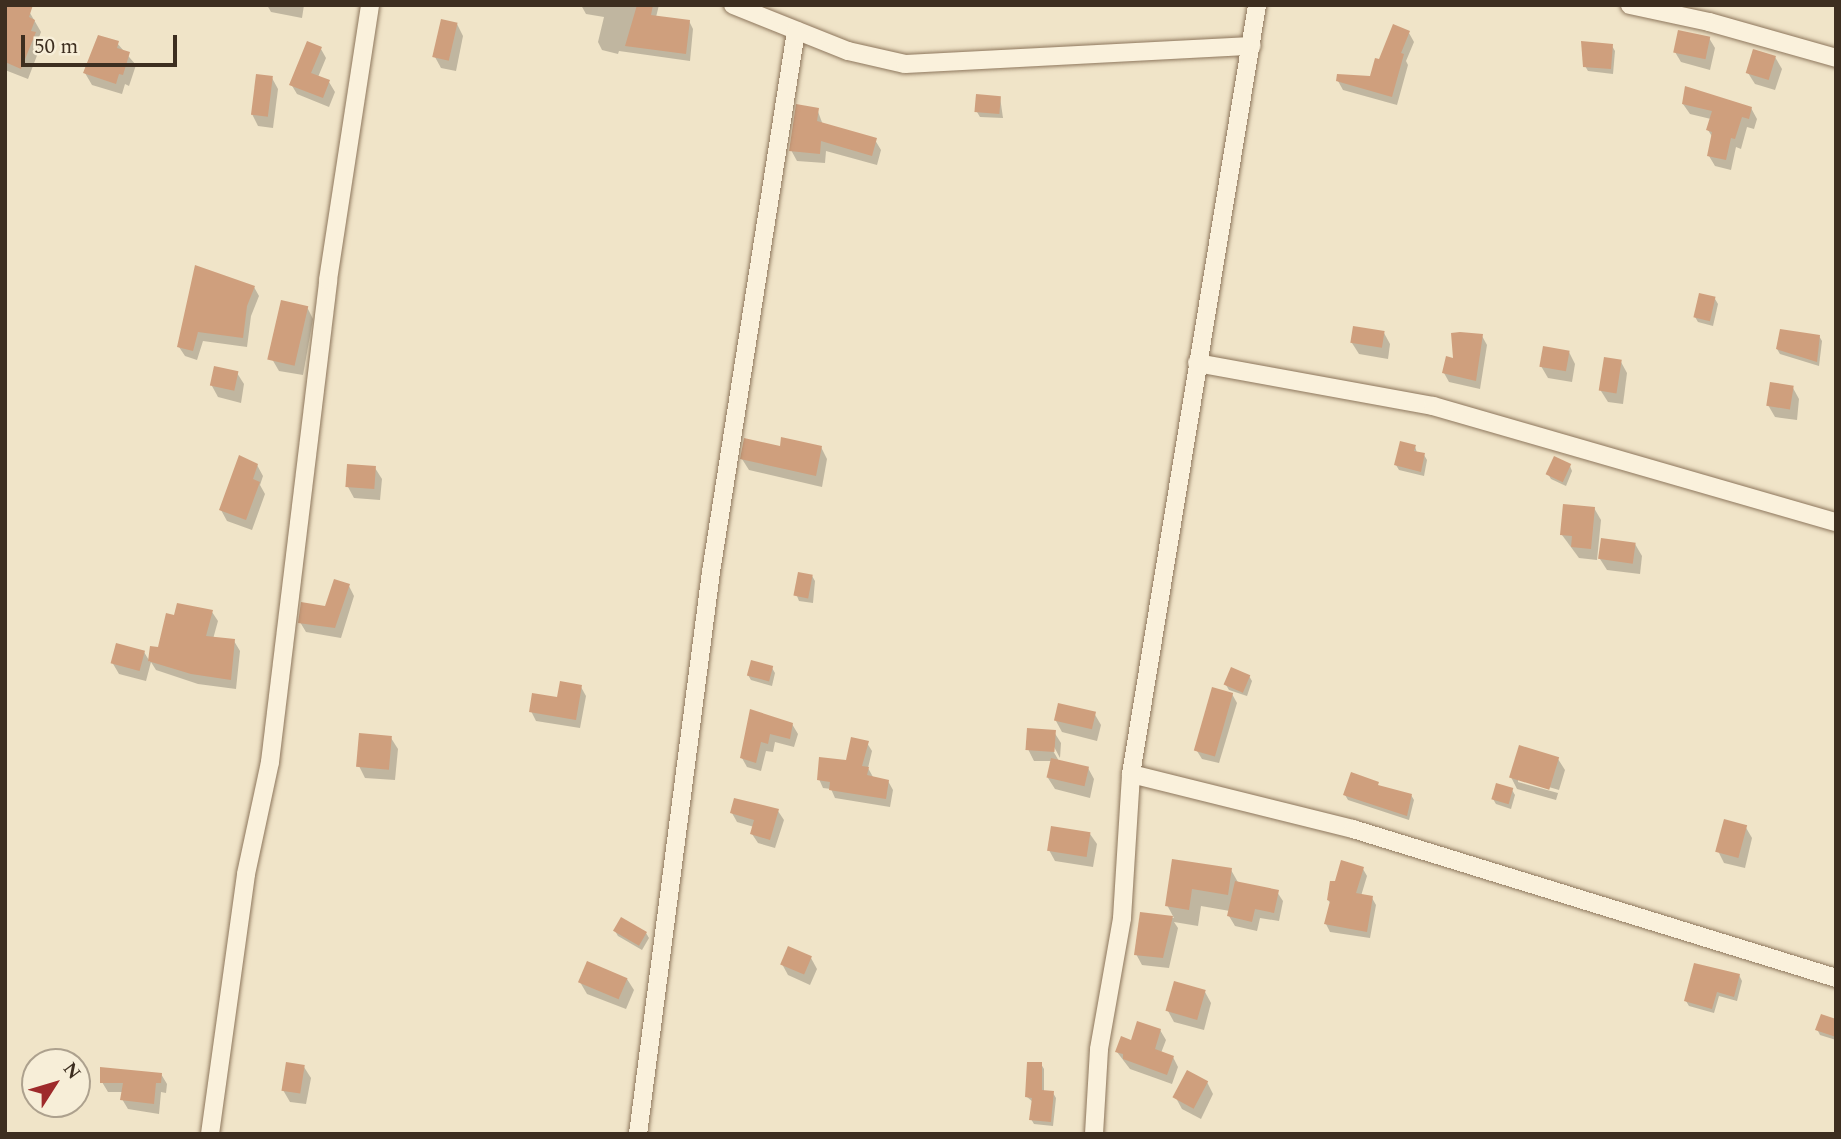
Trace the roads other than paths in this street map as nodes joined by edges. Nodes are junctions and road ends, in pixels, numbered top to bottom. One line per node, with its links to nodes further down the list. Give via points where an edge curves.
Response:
1 (370, 5): 12 (street, via 328,280 270,761 246,874)
2 (733, 5): 5 (street)
3 (1257, 5): 6 (street)
4 (1630, 5): 7 (street)
5 (796, 31): 6 (street, via 848,51 905,64); 13 (street, via 711,572)
6 (1252, 47): 8 (street)
7 (1836, 58)
8 (1197, 363): 9 (street, via 1433,405); 10 (street)
9 (1836, 522)
10 (1131, 774): 11 (street, via 1353,829); 14 (street, via 1122,918 1099,1049)
11 (1836, 978)
12 (210, 1134)
13 (638, 1134)
14 (1094, 1134)

